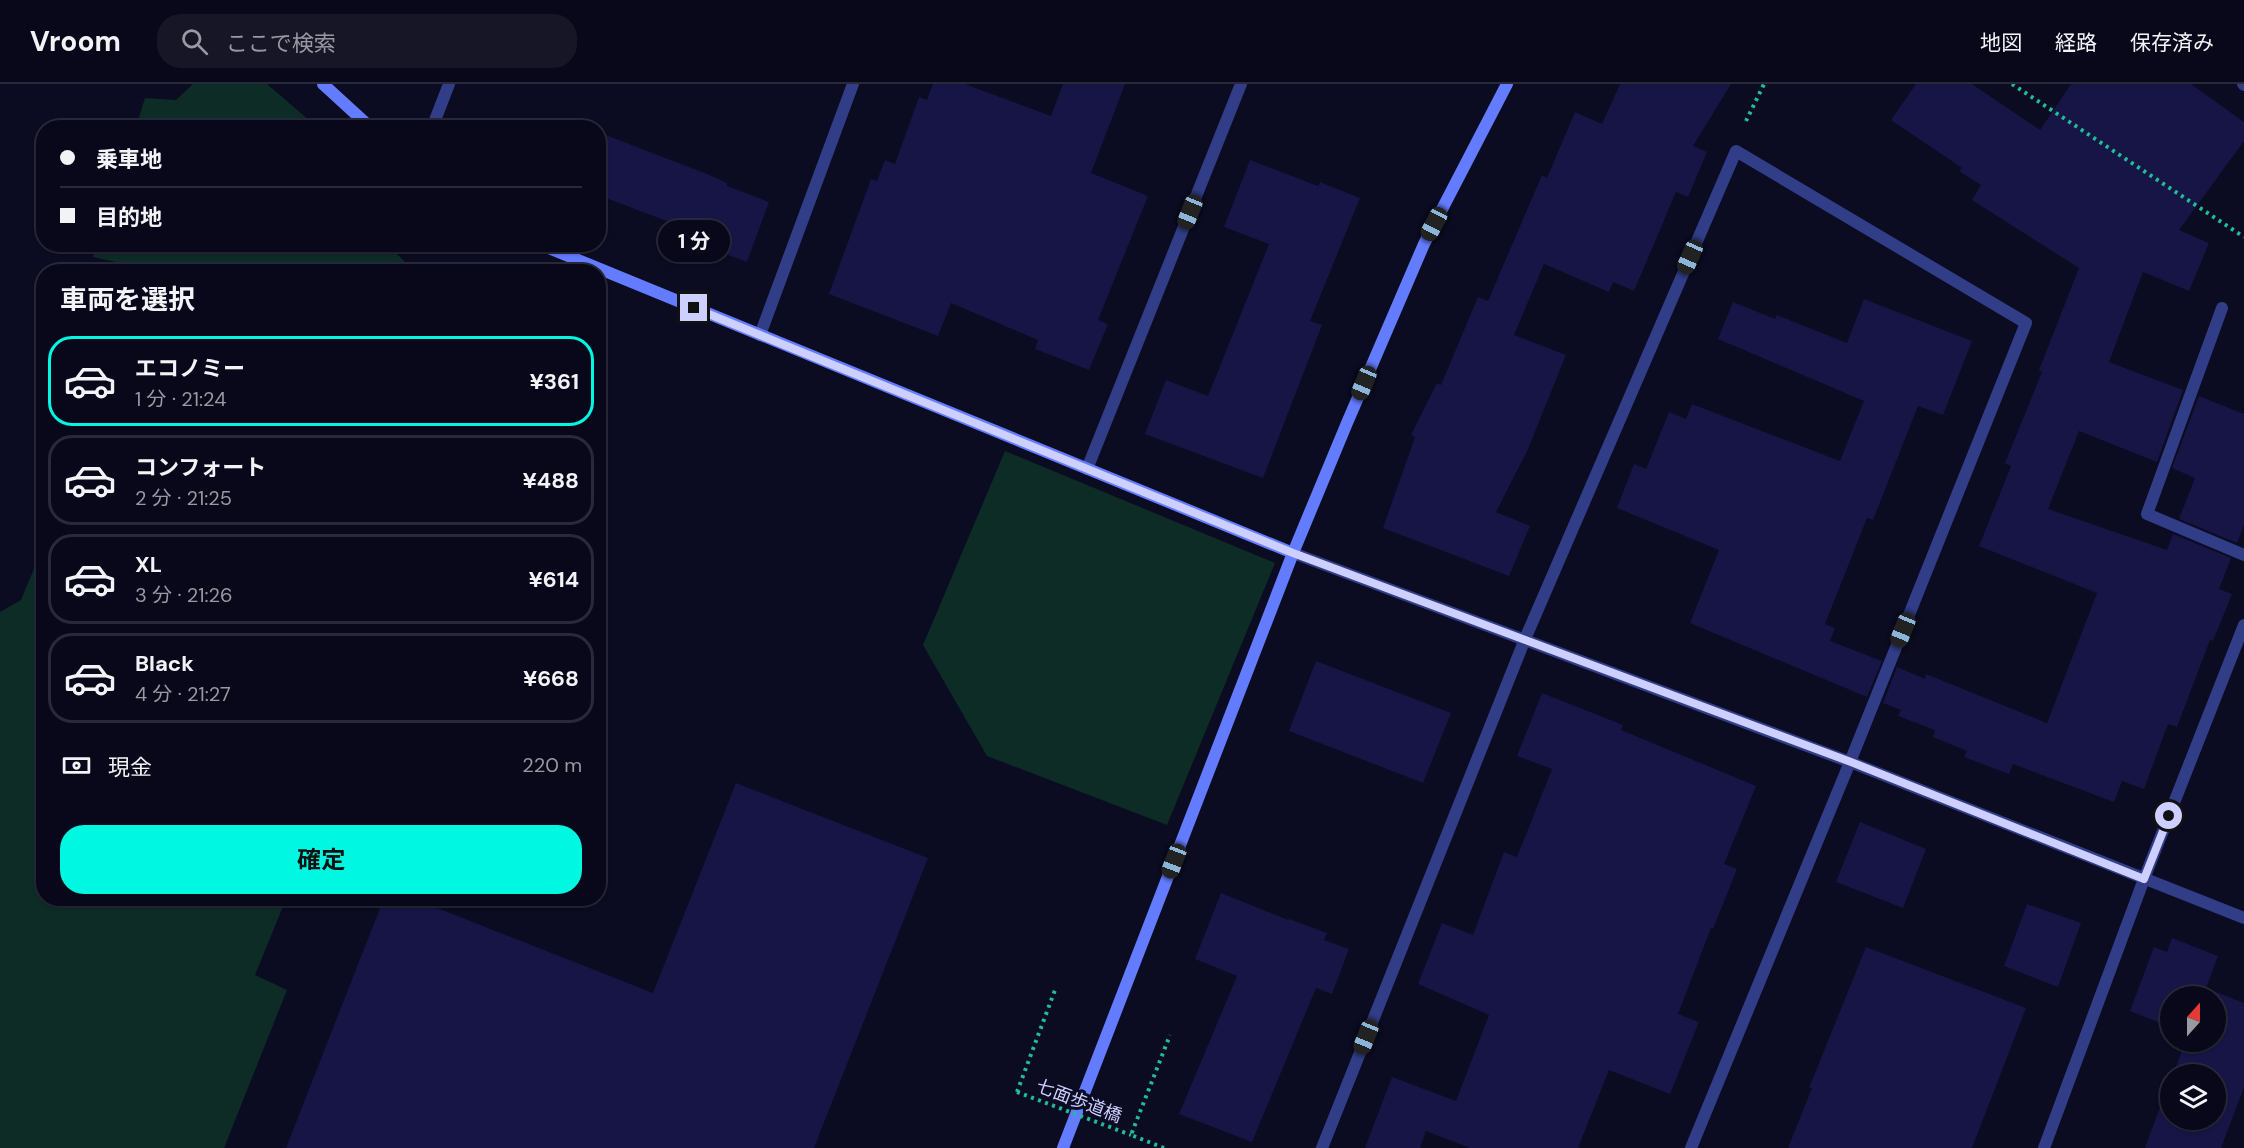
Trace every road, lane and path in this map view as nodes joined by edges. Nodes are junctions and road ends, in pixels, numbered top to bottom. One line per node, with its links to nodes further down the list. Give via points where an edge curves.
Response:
1 (323, 84): 8 (street)
2 (449, 84): 9 (street)
3 (853, 84): 16 (street)
4 (1241, 84): 17 (street)
5 (1507, 84): 18 (street, via 1424,244)
6 (1764, 84): 10 (path)
7 (2012, 84): 11 (path)
8 (362, 120)
9 (435, 120)
10 (1736, 151): 21 (street); 22 (street, via 2026,323)
11 (2244, 237)
12 (558, 252): 13 (street)
13 (588, 264)
14 (606, 272): 16 (street)
15 (2222, 308): 19 (street, via 2147,514)
16 (760, 335): 17 (street)
17 (1087, 468): 18 (street)
18 (1293, 553): 21 (street); 28 (street)
19 (2244, 555)
20 (2244, 625): 23 (street)
21 (1525, 639): 22 (street); 30 (street)
22 (1851, 762): 23 (street); 31 (street)
23 (2144, 879): 24 (street); 32 (street)
24 (2244, 918)
25 (1055, 990): 27 (path, 七面歩道橋, bridge, via 1017,1092)
26 (1170, 1035): 27 (path)
27 (1131, 1136): 29 (path, 七面歩道橋)
28 (1063, 1148)
29 (1164, 1148)
30 (1322, 1148)
31 (1691, 1148)
32 (2044, 1148)

